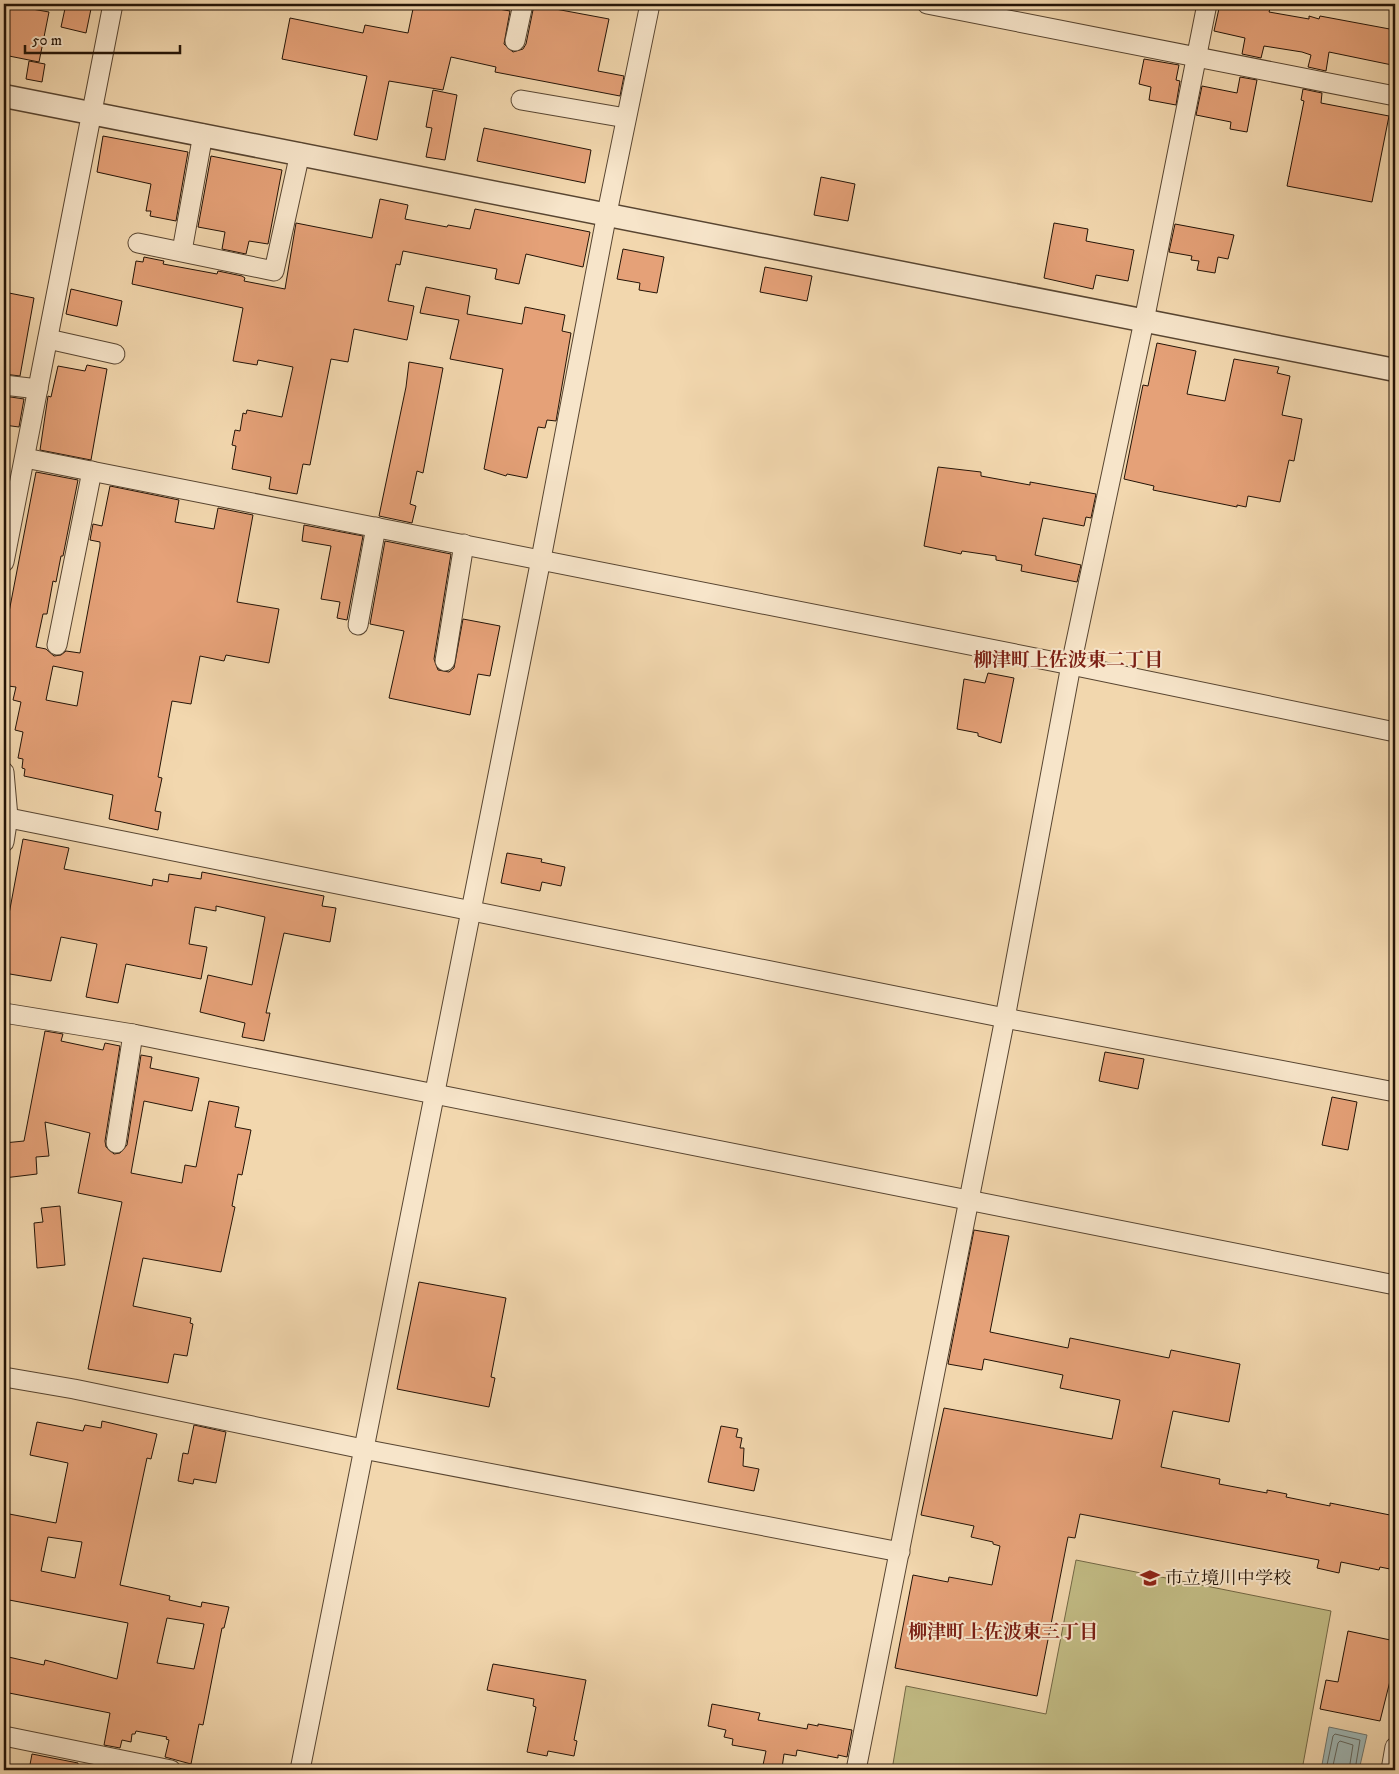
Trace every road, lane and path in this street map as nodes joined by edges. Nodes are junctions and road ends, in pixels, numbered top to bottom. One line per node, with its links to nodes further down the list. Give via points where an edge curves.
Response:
1 (113, 4): 11 (street)
2 (523, 4): 6 (street)
3 (650, 4): 12 (street)
4 (927, 4): 7 (street)
5 (1207, 4): 7 (street)
6 (515, 41)
7 (1196, 57): 9 (street); 18 (street)
8 (4, 96): 11 (street)
9 (1395, 96)
10 (521, 100): 12 (street)
11 (91, 112): 13 (street); 19 (street)
12 (626, 118): 15 (street)
13 (203, 134): 14 (street); 17 (street)
14 (300, 153): 15 (street); 17 (street, via 274,272)
15 (607, 213): 18 (street); 29 (street)
16 (138, 243): 17 (street)
17 (182, 250)
18 (1144, 321): 21 (street); 34 (street)
19 (48, 339): 20 (street); 23 (street)
20 (115, 354)
21 (1395, 370)
22 (4, 384): 23 (street)
23 (38, 389): 24 (street)
24 (25, 458): 25 (street); 26 (street)
25 (92, 471): 27 (street); 32 (street)
26 (8, 517): 30 (street)
27 (376, 527): 28 (street); 31 (street)
28 (464, 544): 29 (street); 33 (street)
29 (541, 559): 34 (street); 39 (street)
30 (4, 562)
31 (358, 625)
32 (57, 645)
33 (445, 661)
34 (1071, 665): 35 (street); 41 (street)
35 (1395, 732)
36 (4, 772): 37 (street)
37 (6, 817): 38 (street); 39 (street)
38 (4, 842)
39 (470, 910): 41 (street); 44 (street)
40 (4, 1013): 42 (street)
41 (1005, 1018): 43 (street); 46 (street)
42 (134, 1034): 44 (street); 45 (street)
43 (1395, 1092)
44 (433, 1094): 46 (street); 49 (street)
45 (116, 1143)
46 (968, 1201): 47 (street); 50 (street)
47 (1395, 1285)
48 (4, 1377): 49 (street)
49 (363, 1449): 50 (street); 54 (street)
50 (900, 1552): 55 (street)
51 (4, 1736): 53 (street)
52 (1395, 1747): 56 (street)
53 (171, 1770)
54 (300, 1770)
55 (856, 1770)
56 (1391, 1770)

